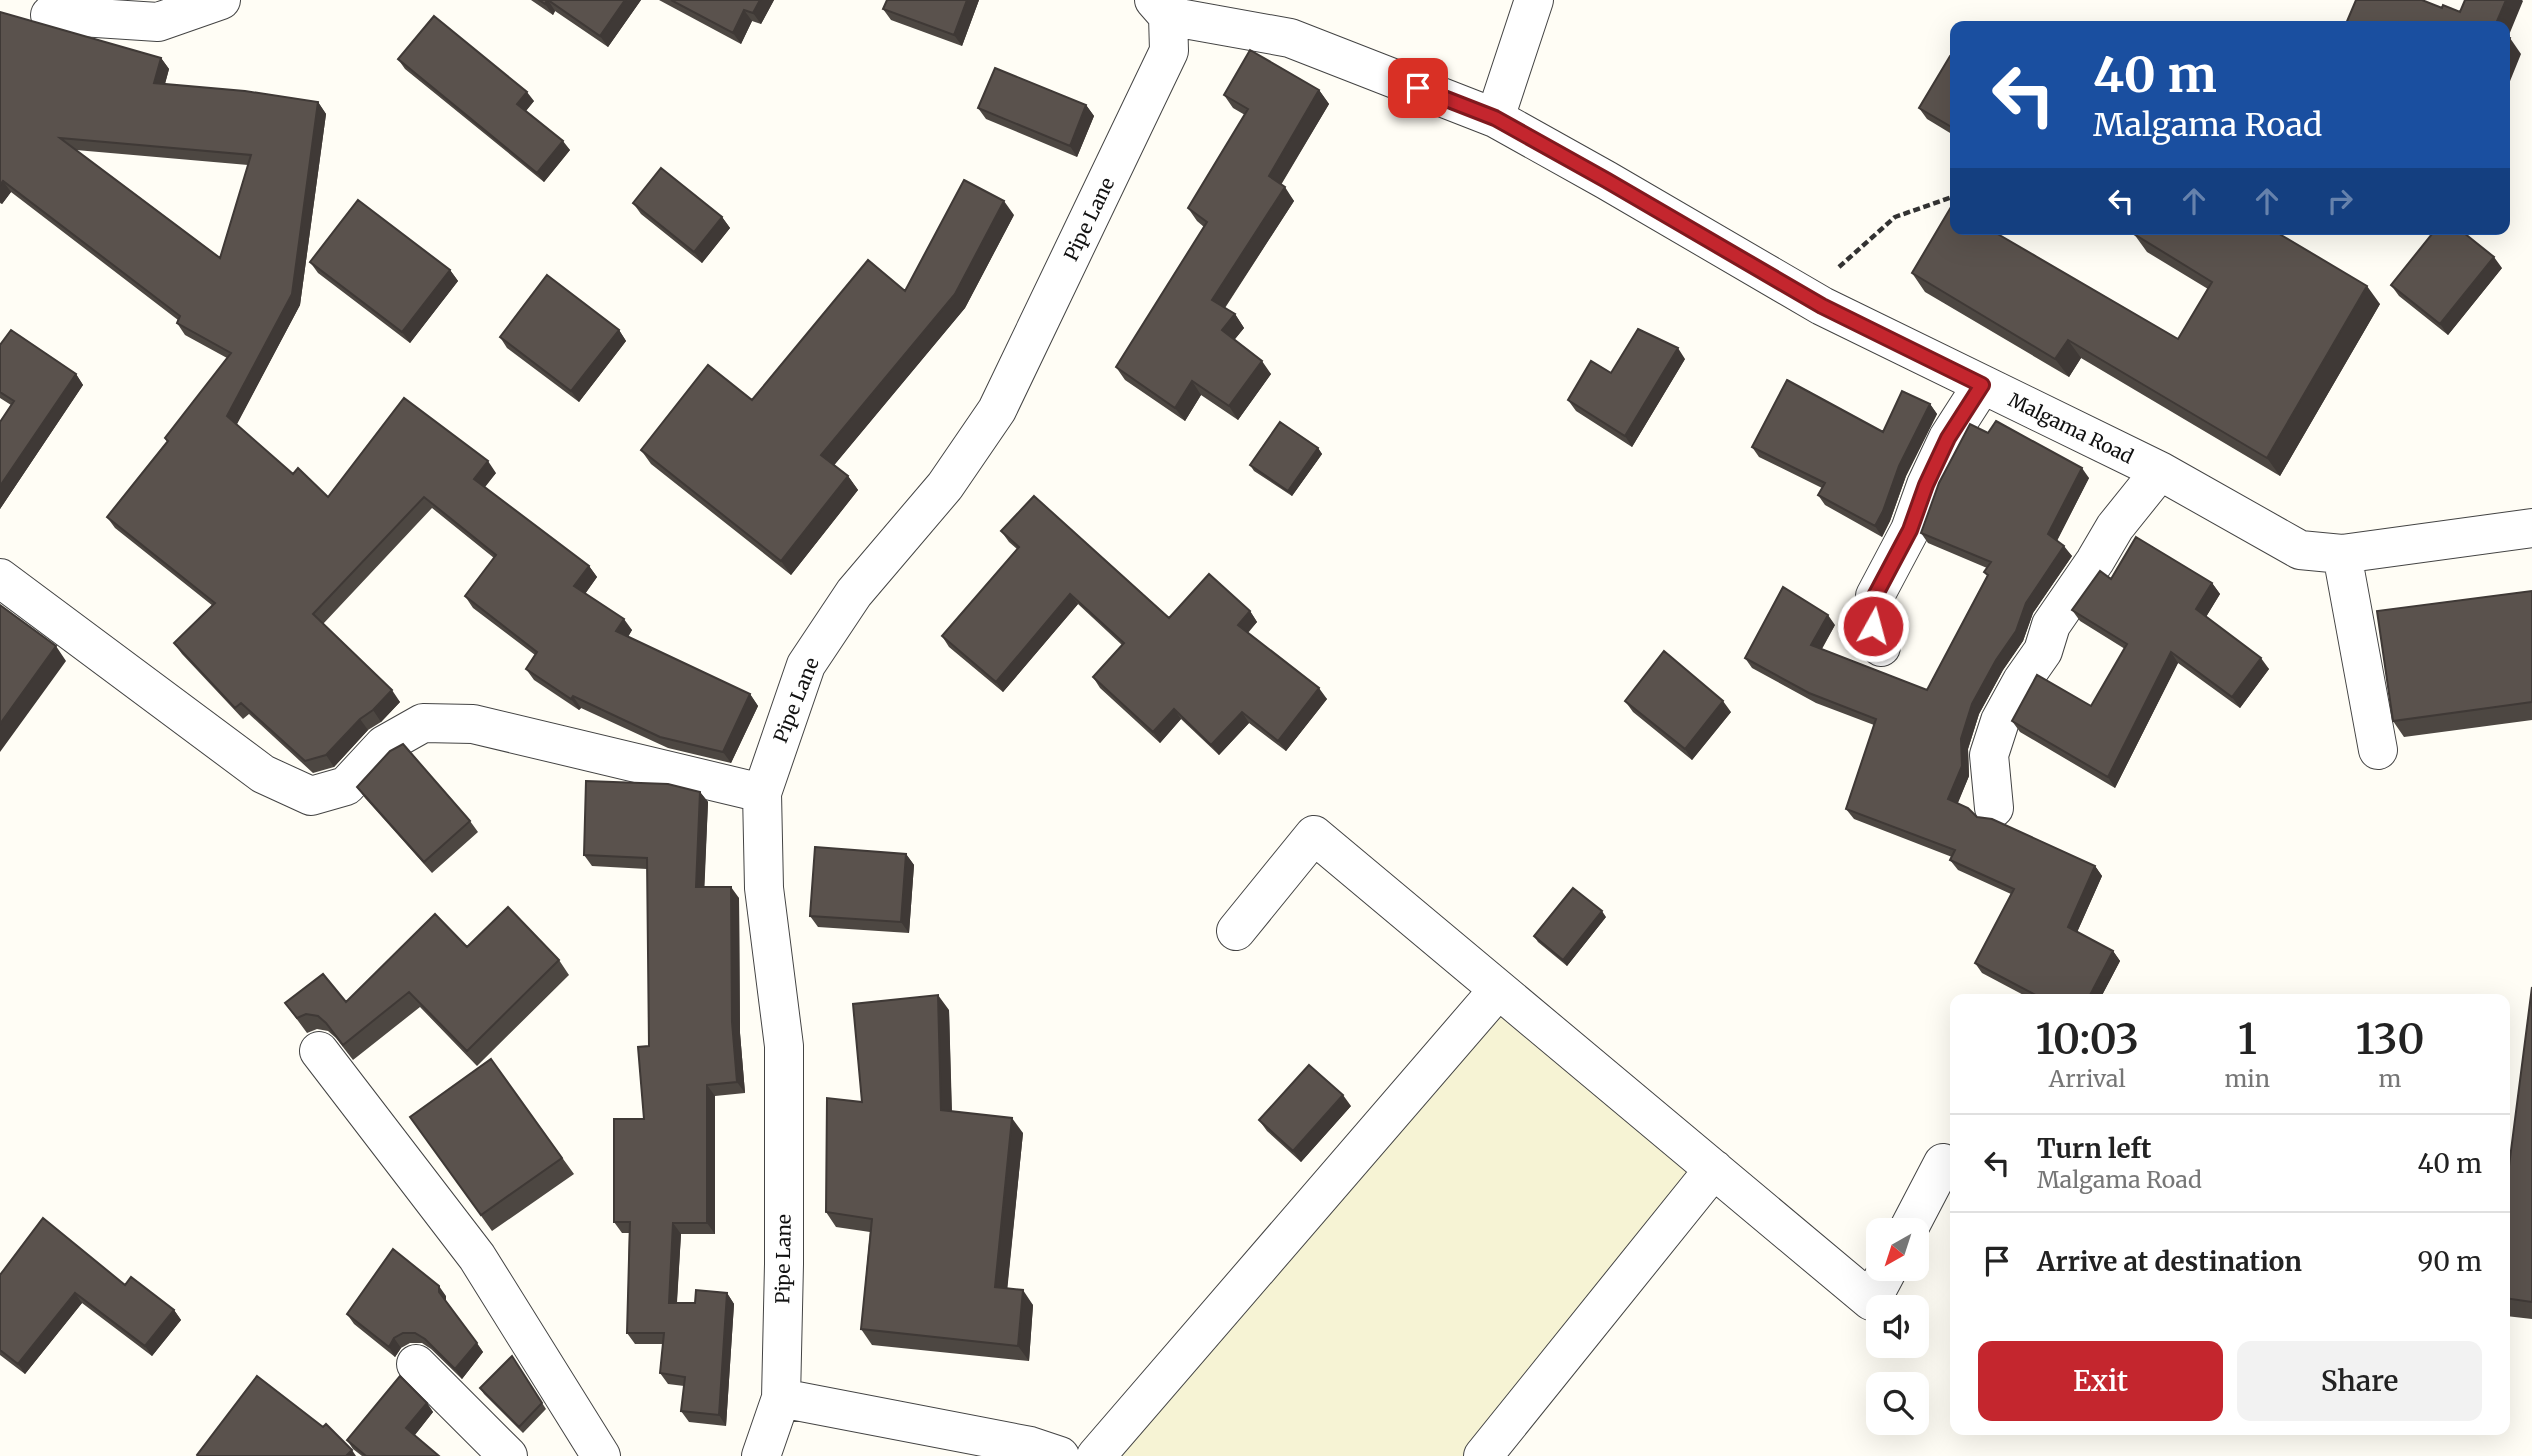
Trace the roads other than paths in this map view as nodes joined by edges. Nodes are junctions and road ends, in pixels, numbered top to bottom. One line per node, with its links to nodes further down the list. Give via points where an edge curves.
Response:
1 (221, 0): 4 (street, via 158,22)
2 (1534, 0): 5 (street)
3 (1161, 8): 5 (street, Malgama Road, via 1290,38); 13 (street, Pipe Lane, via 1169,51 997,410 945,486 854,593 806,665)
4 (50, 15)
5 (1495, 118): 6 (street, Malgama Road, via 1822,306)
6 (1982, 385): 7 (street, Malgama Road); 11 (street, via 1948,438 1910,530 1875,596 1873,626)
7 (2160, 471): 9 (street, Malgama Road, via 2300,550); 14 (street, via 2115,527 2051,625 2043,651 2000,721 1989,755)
8 (2532, 528): 9 (street, Malgama Road)
9 (2343, 554): 12 (street)
10 (0, 578): 13 (street, via 263,774 311,796 346,786 384,745 423,723 473,724)
11 (1881, 647)
12 (2378, 750)
13 (762, 793): 23 (street, Pipe Lane, via 764,888 784,1046)
14 (1994, 808)
15 (1236, 931): 16 (street, via 1314,835)
16 (1498, 990): 19 (street); 28 (street)
17 (319, 1051): 25 (street, via 477,1257)
18 (1943, 1163): 20 (street)
19 (1714, 1170): 21 (street, via 1871,1301); 29 (street)
20 (1914, 1218)
21 (1882, 1281)
22 (416, 1364): 24 (street)
23 (781, 1398): 26 (street, Pipe Lane); 27 (street, via 1030,1446)
24 (508, 1456)
25 (601, 1456)
26 (761, 1456)
27 (1060, 1456)
28 (1096, 1456)
29 (1483, 1456)

